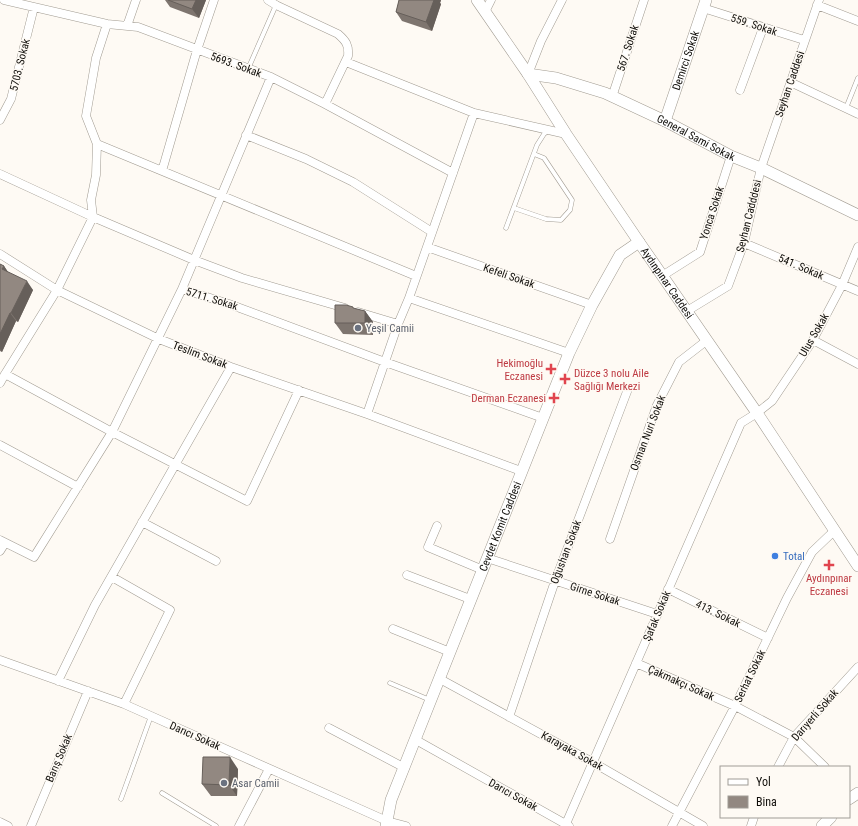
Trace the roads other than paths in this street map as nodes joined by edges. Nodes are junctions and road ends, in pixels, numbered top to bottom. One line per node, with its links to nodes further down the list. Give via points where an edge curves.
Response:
1 (4, 0): 11 (street, 5693. Sokak)
2 (136, 0): 16 (street)
3 (214, 0): 19 (street)
4 (268, 0): 12 (street)
5 (477, 0): 13 (street, Aydınpınar Caddesi)
6 (491, 0): 13 (street)
7 (562, 0): 22 (street)
8 (644, 0): 27 (street, 567. Sokak)
9 (818, 2): 14 (street); 18 (street, Seyhan Caddesi)
10 (704, 4): 17 (street, 559. Sokak); 33 (street, Demirci Sokak)
11 (32, 5): 15 (street, 5693. Sokak); 32 (street, 5703. Sokak, via 11,99)
12 (276, 6): 20 (street, via 338,34 345,40 349,50); 21 (lane)
13 (485, 12): 22 (street, Aydınpınar Caddesi)
14 (858, 21)
15 (107, 24): 16 (street, 5693. Sokak); 37 (street, via 96,58 86,116)
16 (127, 26): 19 (street, 5693. Sokak, via 138,27)
17 (763, 28): 18 (street, 559. Sokak); 26 (street)
18 (804, 40): 25 (street, Seyhan Caddesi)
19 (197, 50): 21 (street, 5693. Sokak); 41 (street)
20 (346, 62): 28 (street); 30 (street)
21 (248, 69): 23 (street, 5693. Sokak)
22 (528, 74): 27 (street, General Sami Sokak, via 556,78); 35 (street, Aydınpınar Caddesi)
23 (271, 77): 28 (street, 5693. Sokak); 36 (street)
24 (858, 78): 29 (lane)
25 (790, 82): 29 (street); 40 (street, Seyhan Caddesi)
26 (740, 90)
27 (612, 97): 33 (street, General Sami Sokak)
28 (326, 104): 42 (street, 5693. Sokak)
29 (846, 108): 31 (street)
30 (474, 113): 34 (street); 42 (street)
31 (858, 114)
32 (0, 120)
33 (665, 121): 39 (street, General Sami Sokak)
34 (549, 130): 35 (street); 38 (lane, via 544,134)
35 (566, 134): 50 (street, Aydınpınar Caddesi)
36 (246, 135): 44 (street); 49 (street, via 306,159 353,182)
37 (97, 144): 41 (street); 47 (street, via 96,175 91,200)
38 (534, 154): 45 (lane); 45 (lane, via 544,158 572,200 572,207 561,220)
39 (731, 156): 40 (street, General Sami Sokak); 57 (street, Yonca Sokak, via 700,252)
40 (761, 168): 46 (street, General Sami Sokak); 51 (street, Seyhan Cadddesi)
41 (162, 171): 44 (street)
42 (453, 173): 49 (street)
43 (0, 174): 47 (street)
44 (221, 195): 55 (street); 56 (street)
45 (514, 208): 48 (lane)
46 (858, 215)
47 (93, 217): 55 (street); 60 (street)
48 (506, 228)
49 (432, 232): 52 (street)
50 (639, 242): 57 (street, Aydınpınar Caddesi); 63 (street, Cevdet Komit Caddesi, via 620,255)
51 (744, 243): 58 (street, 541. Sokak); 64 (street, Seyhan Cadddesi, via 728,286)
52 (427, 247): 56 (street); 63 (street, Kefeli Sokak)
53 (858, 247): 58 (street, Ulus Sokak)
54 (0, 254): 60 (street, Teslim Sokak)
55 (194, 260): 59 (street); 65 (street, via 242,278)
56 (416, 276): 62 (street)
57 (662, 276): 64 (street, Aydınpınar Caddesi)
58 (842, 285): 61 (street, 541. Sokak); 68 (street, Ulus Sokak)
59 (182, 289): 66 (street, 5711. Sokak); 70 (street, 5711. Sokak)
60 (57, 290): 66 (street, Teslim Sokak); 73 (street)
61 (858, 291)
62 (409, 298): 65 (street); 69 (street)
63 (592, 305): 69 (street, Cevdet Komit Caddesi)
64 (687, 311): 67 (street, Aydınpınar Caddesi)
65 (398, 324): 70 (street)
66 (159, 338): 72 (street, Teslim Sokak); 80 (street, 5711. Sokak)
67 (706, 340): 77 (street, Aydınpınar Caddesi); 88 (street, Osman Nuri Sokak, via 679,362 657,405)
68 (813, 340): 71 (street); 77 (street, Ulus Sokak, via 772,401)
69 (569, 353): 79 (street, Cevdet Komit Caddesi)
70 (384, 362): 78 (street); 79 (street, 5711. Sokak)
71 (858, 364)
72 (230, 367): 76 (street, Teslim Sokak); 82 (street)
73 (5, 374): 74 (street); 80 (street)
74 (0, 383)
75 (628, 389): 97 (street, Oğushan Sokak)
76 (299, 390): 78 (street, Teslim Sokak); 82 (street, via 247,501)
77 (757, 413): 87 (street, Aydınpınar Caddesi); 98 (street, Şafak Sokak, via 741,423)
78 (367, 414): 83 (street, Teslim Sokak)
79 (543, 418): 83 (street, Cevdet Komit Caddesi)
80 (112, 432): 82 (street); 84 (street, 5711. Sokak)
81 (0, 444): 84 (street)
82 (175, 465): 85 (street)
83 (521, 471): 91 (street, Cevdet Komit Caddesi)
84 (78, 487): 89 (street, 5711. Sokak, via 34,557)
85 (142, 522): 92 (street); 96 (street)
86 (437, 526): 94 (street, via 428,547)
87 (834, 531): 93 (street, Aydınpınar Caddesi); 102 (street, Serhat Sokak, via 812,552)
88 (610, 539)
89 (2, 541): 90 (street)
90 (0, 551)
91 (487, 558): 94 (street, Cevdet Komit Caddesi); 97 (street, Girne Sokak)
92 (216, 561)
93 (858, 566)
94 (483, 570): 99 (street, Cevdet Komit Caddesi)
95 (406, 575): 99 (street)
96 (112, 577): 108 (street); 112 (street, via 170,610)
97 (555, 581): 100 (street, Girne Sokak); 115 (street, Oğushan Sokak)
98 (668, 589): 100 (street, Şafak Sokak); 102 (street, 413. Sokak)
99 (470, 600): 103 (street, Cevdet Komit Caddesi)
100 (657, 614): 105 (street, Şafak Sokak)
101 (393, 630): 103 (street)
102 (768, 638): 113 (street, Serhat Sokak)
103 (450, 652): 107 (street, Cevdet Komit Caddesi)
104 (0, 660): 108 (street, Darıcı Sokak)
105 (636, 663): 113 (street, Çakmakçı Sokak); 119 (street, Şafak Sokak)
106 (858, 667): 117 (street, Darıyerli Sokak)
107 (440, 679): 111 (street, Cevdet Komit Caddesi); 115 (street, Karayaka Sokak)
108 (58, 681): 110 (street, Darıcı Sokak)
109 (390, 683): 111 (lane)
110 (88, 691): 112 (street, Darıcı Sokak); 131 (street, Barış Sokak)
111 (431, 700): 118 (street, Cevdet Komit Caddesi)
112 (124, 704): 114 (street, Darıcı Sokak)
113 (735, 706): 117 (street, Çakmakçı Sokak); 126 (street, Serhat Sokak)
114 (151, 716): 123 (street, Darıcı Sokak); 125 (lane)
115 (509, 717): 119 (street, Karayaka Sokak)
116 (328, 728): 122 (street)
117 (794, 737): 120 (street, Darıyerli Sokak); 121 (street, Çakmakçı Sokak)
118 (416, 740): 122 (street, Cevdet Komit Caddesi); 135 (street, Darıcı Sokak)
119 (594, 763): 126 (street, Karayaka Sokak); 135 (street, Şafak Sokak)
120 (779, 766)
121 (824, 766)
122 (405, 768): 129 (street, Cevdet Komit Caddesi, via 391,800)
123 (269, 769): 129 (street, Darıcı Sokak); 133 (street)
124 (162, 793): 132 (lane)
125 (121, 799)
126 (680, 812): 136 (street, Serhat Sokak); 137 (street, Karayaka Sokak)
127 (830, 818): 138 (street)
128 (0, 822): 130 (street)
129 (386, 824): 134 (street, Darıcı Sokak)
130 (8, 826)
131 (31, 826)
132 (216, 826)
133 (239, 826)
134 (406, 826)
135 (567, 826)
136 (672, 826)
137 (703, 826)
138 (822, 826)

